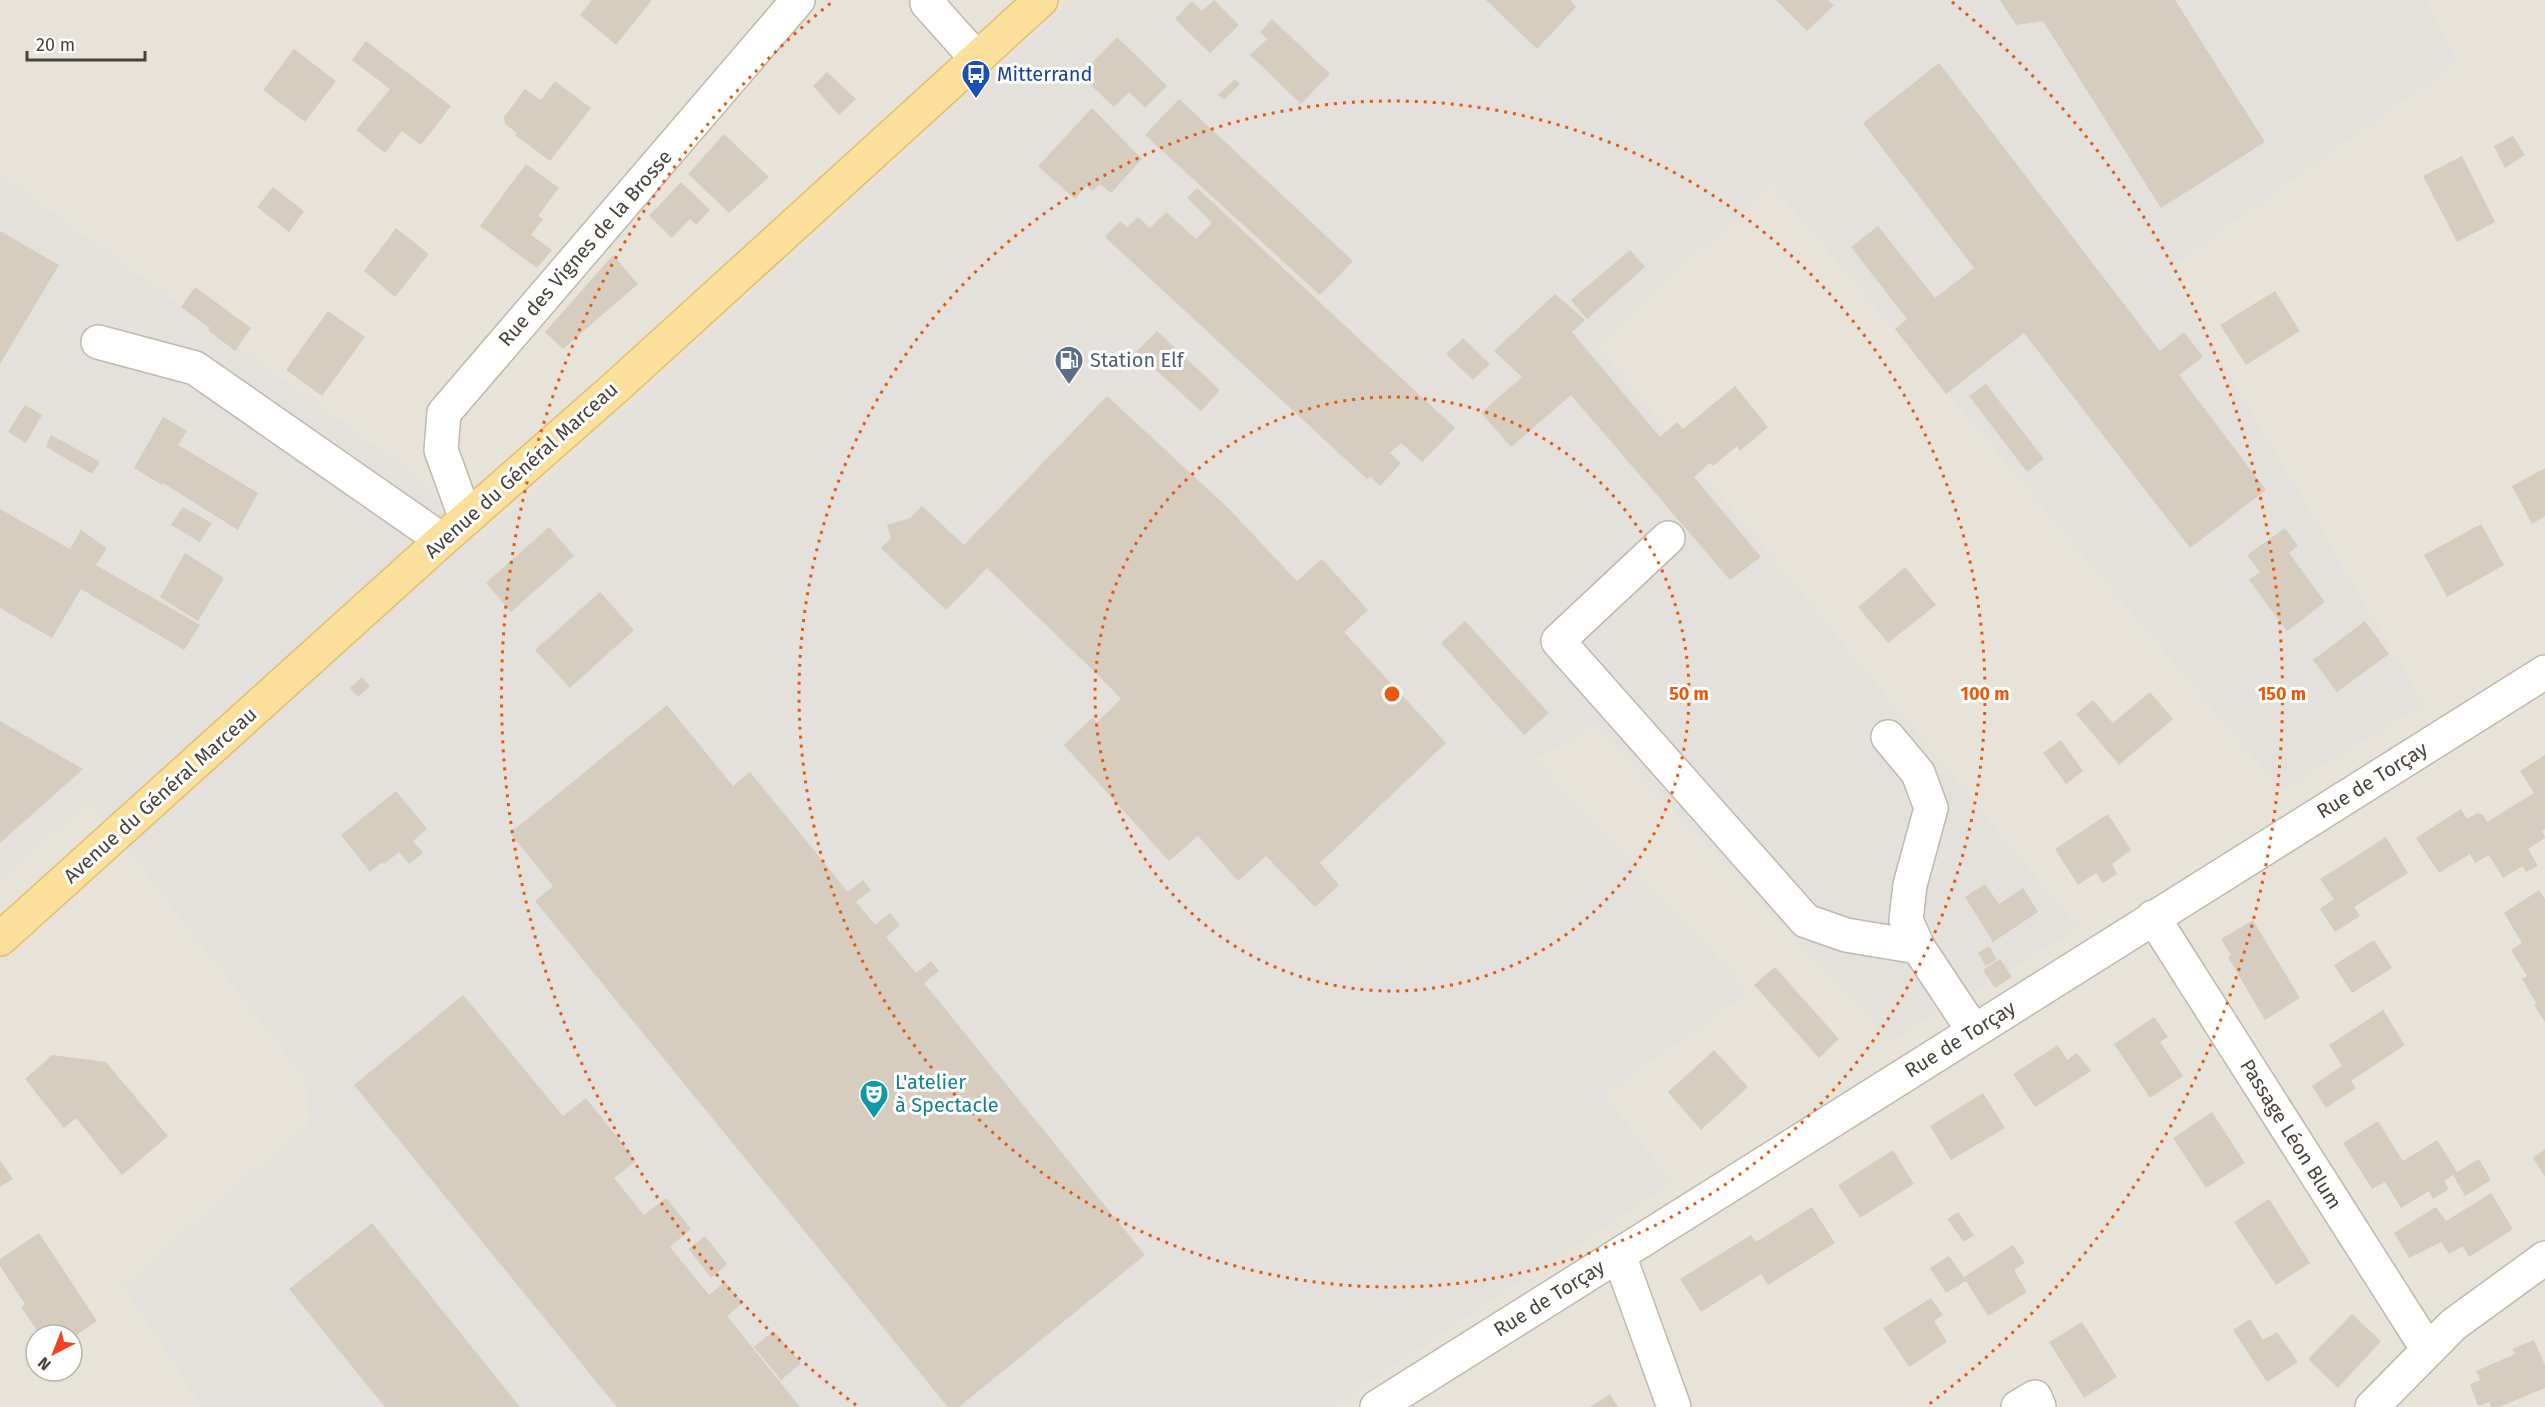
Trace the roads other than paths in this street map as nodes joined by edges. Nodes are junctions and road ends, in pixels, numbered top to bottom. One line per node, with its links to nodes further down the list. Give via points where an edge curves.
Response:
1 (798, 0): 6 (street, Rue des Vignes de la Brosse, via 444,413 441,450)
2 (1041, 0): 4 (main road, Avenue du Général Marceau)
3 (927, 1): 4 (street)
4 (977, 58): 6 (main road, Avenue du Général Marceau)
5 (98, 342): 6 (street, via 195,368)
6 (454, 530): 11 (main road, Avenue du Général Marceau)
7 (1668, 538): 12 (street, via 1558,641 1806,921 1846,935)
8 (2545, 672): 10 (street, Rue de Torçay)
9 (1888, 737): 12 (street, via 1918,773 1931,808 1910,885 1906,920)
10 (2153, 917): 13 (street, Rue de Torçay); 16 (street, Passage Léon Blum)
11 (0, 939)
12 (1918, 946): 13 (street)
13 (1973, 1030): 14 (street, Rue de Torçay)
14 (1618, 1254): 17 (street, Rue de Torçay); 18 (street)
15 (2545, 1258): 16 (street, via 2453,1325)
16 (2428, 1350): 21 (street)
17 (1377, 1407)
18 (1674, 1407)
19 (2018, 1407): 20 (street, via 2035,1397)
20 (2038, 1407)
21 (2372, 1407)

